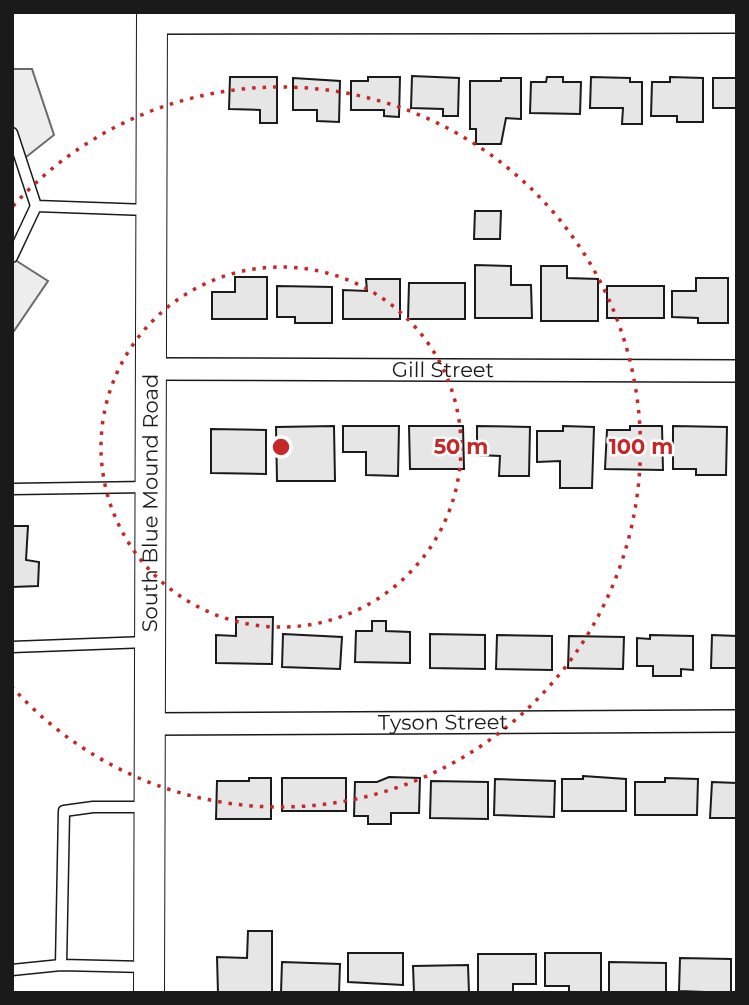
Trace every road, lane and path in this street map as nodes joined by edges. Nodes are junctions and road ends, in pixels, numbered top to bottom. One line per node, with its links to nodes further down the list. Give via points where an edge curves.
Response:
1 (152, 18): 2 (street); 5 (main road, South Blue Mound Road)
2 (737, 22)
3 (12, 133): 4 (lane)
4 (36, 206): 5 (lane); 6 (lane)
5 (151, 210): 7 (main road, South Blue Mound Road)
6 (12, 257)
7 (149, 369): 8 (street, Gill Street); 9 (main road, South Blue Mound Road)
8 (737, 371)
9 (150, 487): 10 (lane); 11 (main road, South Blue Mound Road)
10 (12, 489)
11 (150, 642): 12 (lane); 14 (main road, South Blue Mound Road)
12 (12, 647)
13 (737, 721): 14 (street, Tyson Street)
14 (150, 724): 15 (main road, South Blue Mound Road)
15 (150, 807): 16 (lane, via 64,811); 18 (main road, South Blue Mound Road)
16 (61, 965): 17 (lane); 18 (lane)
17 (12, 970)
18 (149, 980)

